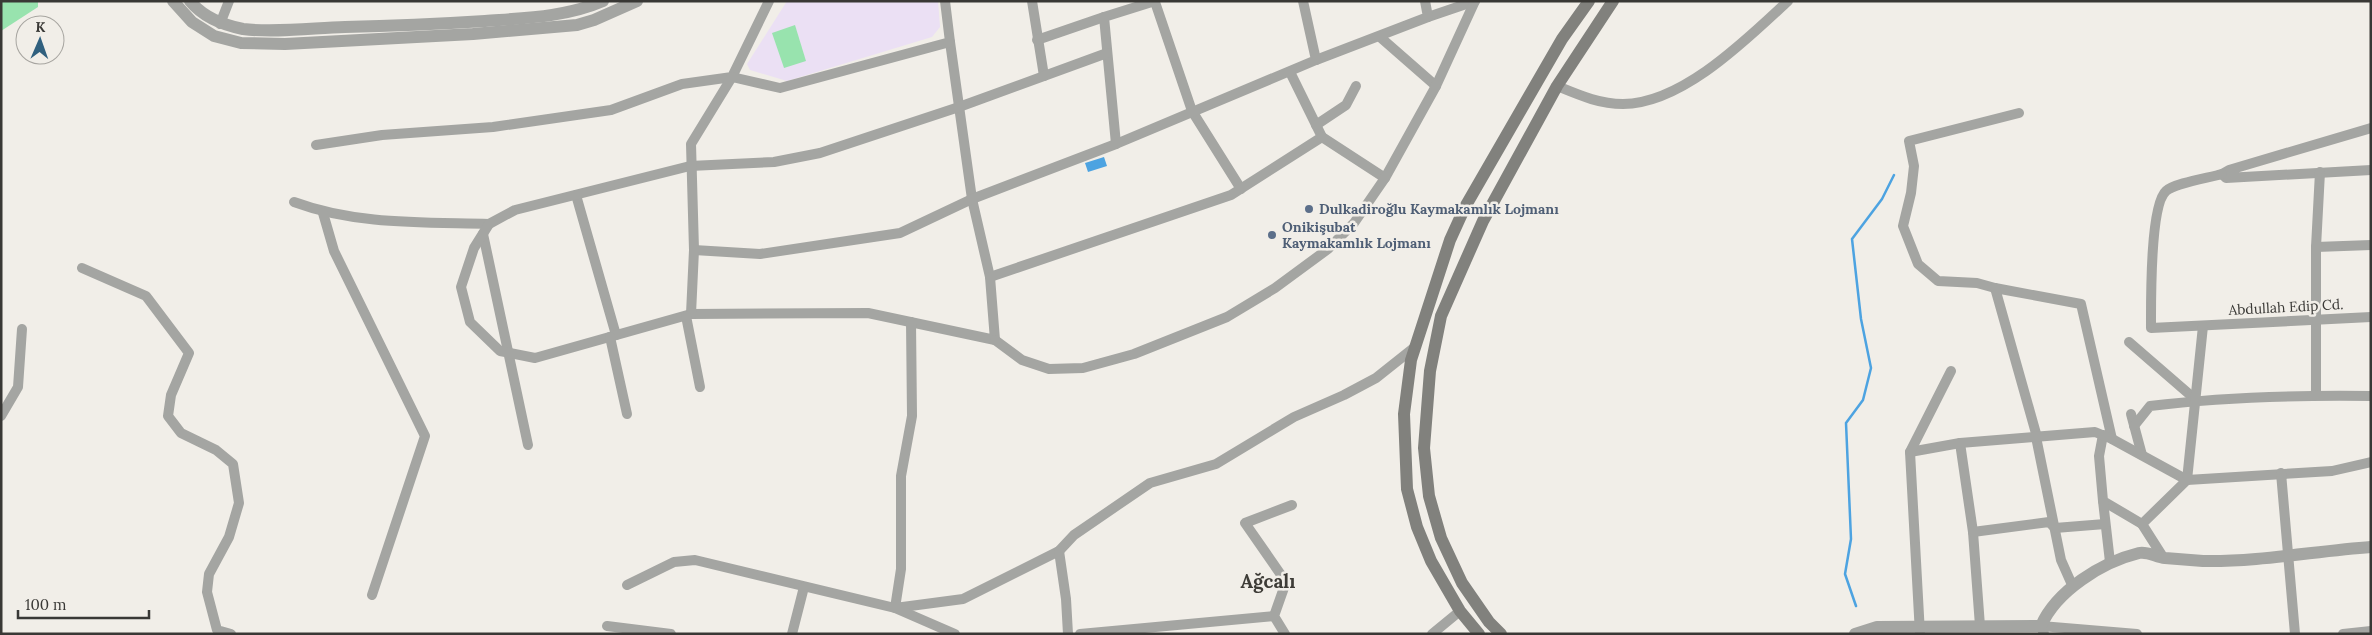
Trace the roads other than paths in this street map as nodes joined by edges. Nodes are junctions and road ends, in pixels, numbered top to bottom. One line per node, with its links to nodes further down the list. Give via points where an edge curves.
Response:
1 (173, 1): 4 (street, via 192,22 214,36 242,43 276,44 577,25)
2 (190, 1): 17 (street)
3 (229, 1): 17 (street)
4 (637, 1)
5 (769, 1): 25 (street)
6 (944, 1): 20 (street)
7 (1032, 1): 19 (street)
8 (1303, 1): 22 (street)
9 (1425, 1): 16 (street)
10 (1589, 1): 64 (main road, via 1557,48 1465,207 1450,240)
11 (1613, 1): 28 (main road)
12 (1788, 1): 28 (street, via 1722,60 1673,90 1646,102 1595,101)
13 (599, 2): 17 (street, via 582,11 452,24 288,29 244,29)
14 (1155, 2): 15 (street); 30 (street)
15 (1104, 17): 19 (street); 21 (street)
16 (1428, 17): 18 (street); 27 (street, via 1475,1)
17 (220, 24)
18 (1380, 37): 22 (street); 27 (street)
19 (1037, 40): 24 (street)
20 (950, 42): 25 (street, via 780,88); 29 (street)
21 (1107, 53): 24 (street); 35 (street)
22 (1316, 60): 23 (street)
23 (1290, 72): 30 (street); 32 (street)
24 (1044, 76): 29 (street)
25 (732, 77): 36 (street, via 682,84 611,110 493,127 382,135); 37 (street, via 690,144)
26 (1356, 86): 32 (street, via 1346,105)
27 (1436, 86): 41 (street)
28 (1557, 86): 116 (main road, via 1483,220 1442,316 1430,371 1424,448 1429,496 1442,538 1462,583)
29 (960, 107): 37 (street, via 820,153 774,162); 44 (street)
30 (1192, 110): 35 (street); 42 (street)
31 (2018, 112): 54 (street, via 1909,141 1914,166 1903,226 1918,264 1938,281 1977,283)
32 (1316, 125): 34 (street)
33 (2371, 128): 40 (street)
34 (1322, 137): 41 (street); 42 (street)
35 (1116, 144): 44 (street)
36 (316, 145)
37 (690, 166): 43 (street); 51 (street)
38 (2371, 170): 39 (street)
39 (2320, 172): 40 (street, via 2226,178); 50 (street)
40 (2222, 174): 59 (street, Abdullah Edip Cd., via 2168,189 2160,198 2158,207 2152,259 2150,328)
41 (1385, 178): 62 (street, via 1354,223 1328,248 1275,288 1227,318 1134,354 1083,368 1050,369 1022,360)
42 (1241, 189): 53 (street)
43 (576, 195): 47 (street, via 515,210); 61 (street)
44 (972, 199): 51 (street, via 900,233 760,254); 53 (street)
45 (294, 202): 46 (street)
46 (323, 212): 47 (street, via 400,222); 98 (street, via 334,251 425,436)
47 (489, 224): 48 (street)
48 (483, 234): 65 (street); 65 (street, via 474,248 461,287 470,322 500,351)
49 (2371, 245): 50 (street)
50 (2316, 247): 57 (street)
51 (694, 250): 55 (street)
52 (82, 268): 107 (street, via 146,296 189,353 171,395 168,416 181,433 216,450 233,464 239,502 229,537 209,574 207,592 217,630)
53 (990, 277): 62 (street)
54 (1995, 288): 75 (street); 76 (street, via 2081,304)
55 (689, 315): 58 (street, via 868,313); 61 (street); 67 (street)
56 (2371, 317): 57 (street, Abdullah Edip Cd.)
57 (2317, 318): 59 (street, Abdullah Edip Cd.); 68 (street)
58 (911, 322): 62 (street); 99 (street, via 912,416 901,476 901,569)
59 (2203, 326): 70 (street)
60 (22, 329): 73 (street, via 18,387)
61 (613, 336): 65 (street, via 535,358); 71 (street)
62 (995, 340)
63 (2130, 342): 70 (street)
64 (1415, 347): 91 (street, via 1376,378 1294,416 1216,464 1150,483 1074,535); 100 (main road, via 1404,414 1407,489 1431,561)
65 (510, 354): 78 (street)
66 (1951, 371): 79 (street)
67 (700, 387)
68 (2316, 395): 69 (street); 70 (street)
69 (2371, 396)
70 (2196, 400): 74 (street, via 2150,406); 83 (street)
71 (626, 414)
72 (2131, 414): 74 (street)
73 (1, 416)
74 (2134, 426): 80 (street)
75 (2037, 437): 76 (street, via 2095,432); 77 (street); 88 (street)
76 (2107, 437): 80 (street); 84 (street, via 2099,456)
77 (1960, 443): 79 (street); 89 (street)
78 (528, 445)
79 (1910, 452): 105 (street)
80 (2142, 455): 83 (street)
81 (2371, 462): 82 (street, via 2332,471)
82 (2282, 473): 83 (street); 92 (street)
83 (2187, 480): 87 (street)
84 (2103, 501): 86 (street); 87 (street)
85 (1292, 506): 101 (street, via 1244,523 1286,582)
86 (2105, 524): 88 (street); 94 (street)
87 (2142, 524): 93 (street)
88 (2055, 528): 89 (street, via 2049,522); 97 (street, via 2062,560)
89 (1973, 532): 103 (street)
90 (2371, 547): 92 (street)
91 (1060, 551): 99 (street, via 963,599); 111 (street)
92 (2288, 556): 93 (street, via 2204,561); 119 (street)
93 (2163, 557): 94 (street, via 2141,552)
94 (2110, 562): 97 (street, via 2087,574)
95 (627, 585): 96 (street, via 674,562 694,560)
96 (804, 587): 99 (street); 109 (street)
97 (2073, 587): 104 (street, via 2047,614)
98 (372, 595)
99 (895, 608): 110 (street)
100 (1460, 611): 114 (street); 115 (main road)
101 (1274, 616): 112 (street); 113 (street)
102 (607, 626): 108 (street)
103 (1980, 626): 104 (street); 105 (street)
104 (2043, 630): 118 (street)
105 (1920, 631): 117 (street, via 1877,627)
106 (2371, 631): 120 (street)
107 (231, 634)
108 (671, 634)
109 (792, 634)
110 (954, 634)
111 (1068, 634)
112 (1080, 634)
113 (1285, 634)
114 (1432, 634)
115 (1480, 634)
116 (1501, 634)
117 (1855, 634)
118 (2137, 634)
119 (2295, 634)
120 (2343, 634)

